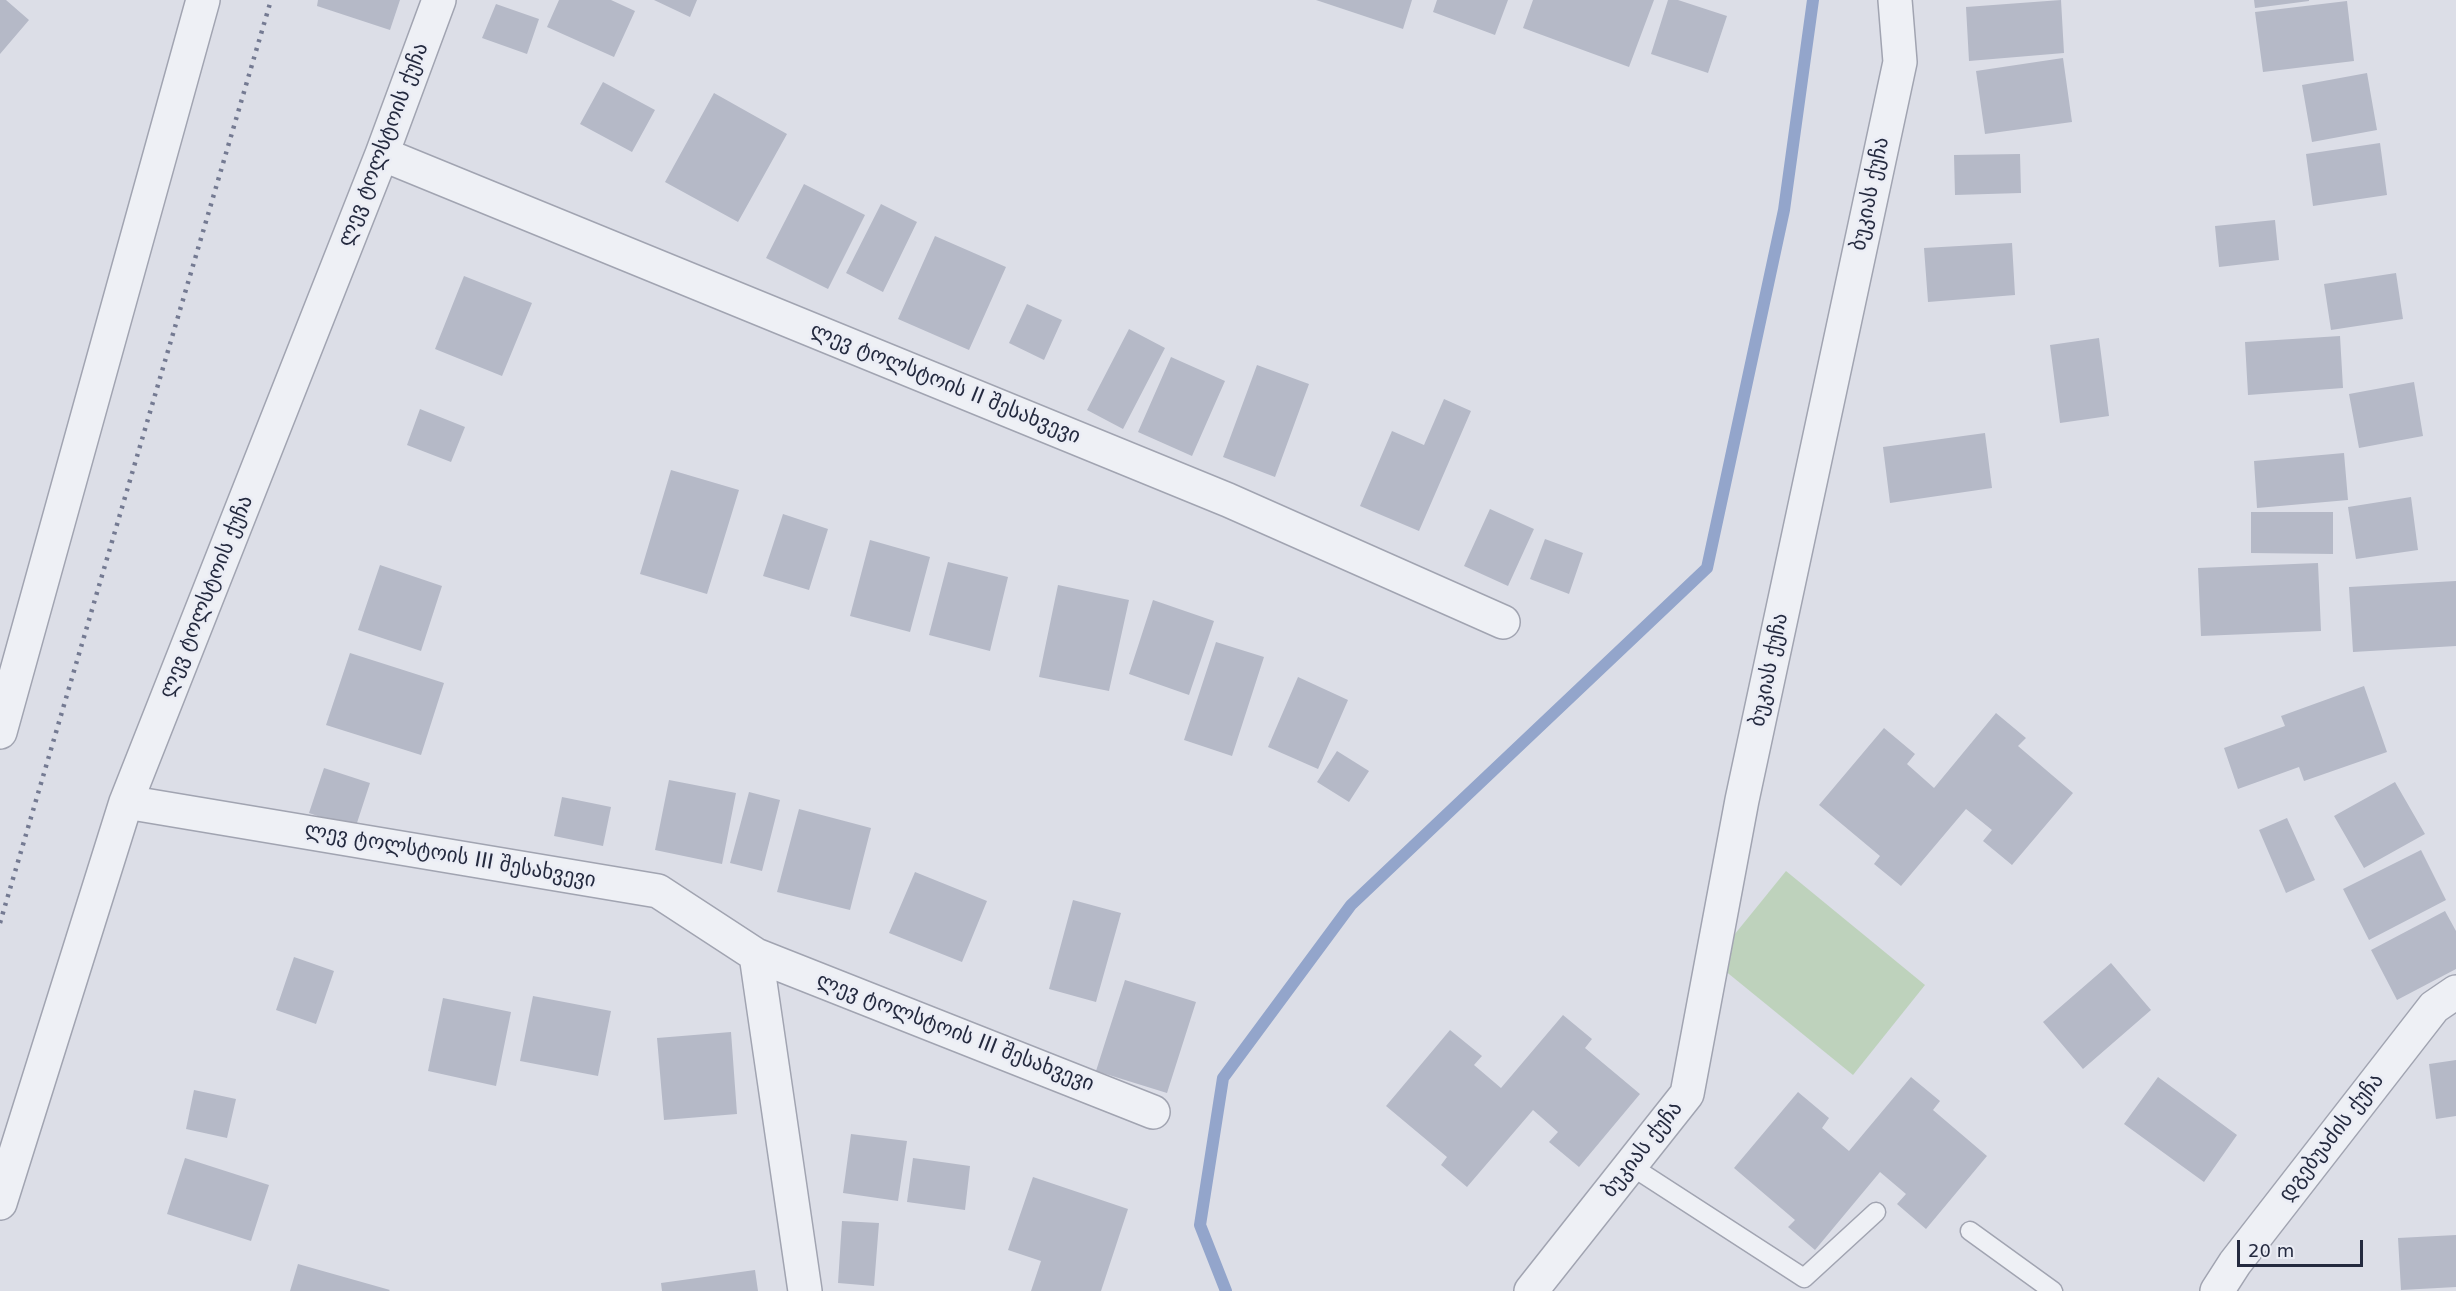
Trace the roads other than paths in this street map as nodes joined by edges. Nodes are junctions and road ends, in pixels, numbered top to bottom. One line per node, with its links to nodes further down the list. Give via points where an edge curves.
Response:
1 (203, 0): 6 (street)
2 (439, 0): 4 (street, ლევ ტოლსტოის ქუჩა)
3 (1895, 0): 11 (street, ბუკიას ქუჩა, via 1899,62 1744,789 1687,1094)
4 (382, 154): 5 (street, ლევ ტოლსტოის II შესახვევი, via 1227,500); 7 (street, ლევ ტოლსტოის ქუჩა)
5 (1503, 622)
6 (0, 732)
7 (126, 802): 8 (street, ლევ ტოლსტოის III შესახვევი, via 658,891); 12 (street, ლევ ტოლსტოის ქუჩა)
8 (756, 955): 10 (street, ლევ ტოლსტოის III შესახვევი); 15 (street)
9 (2456, 992): 18 (street, დგებუაძის ქუჩა, via 2434,1007)
10 (1153, 1112)
11 (1631, 1166): 13 (lane, via 1804,1278); 16 (street, ბუკიას ქუჩა)
12 (0, 1203)
13 (1876, 1212)
14 (1970, 1231): 17 (lane)
15 (806, 1291)
16 (1531, 1291)
17 (2053, 1291)
18 (2217, 1291)

